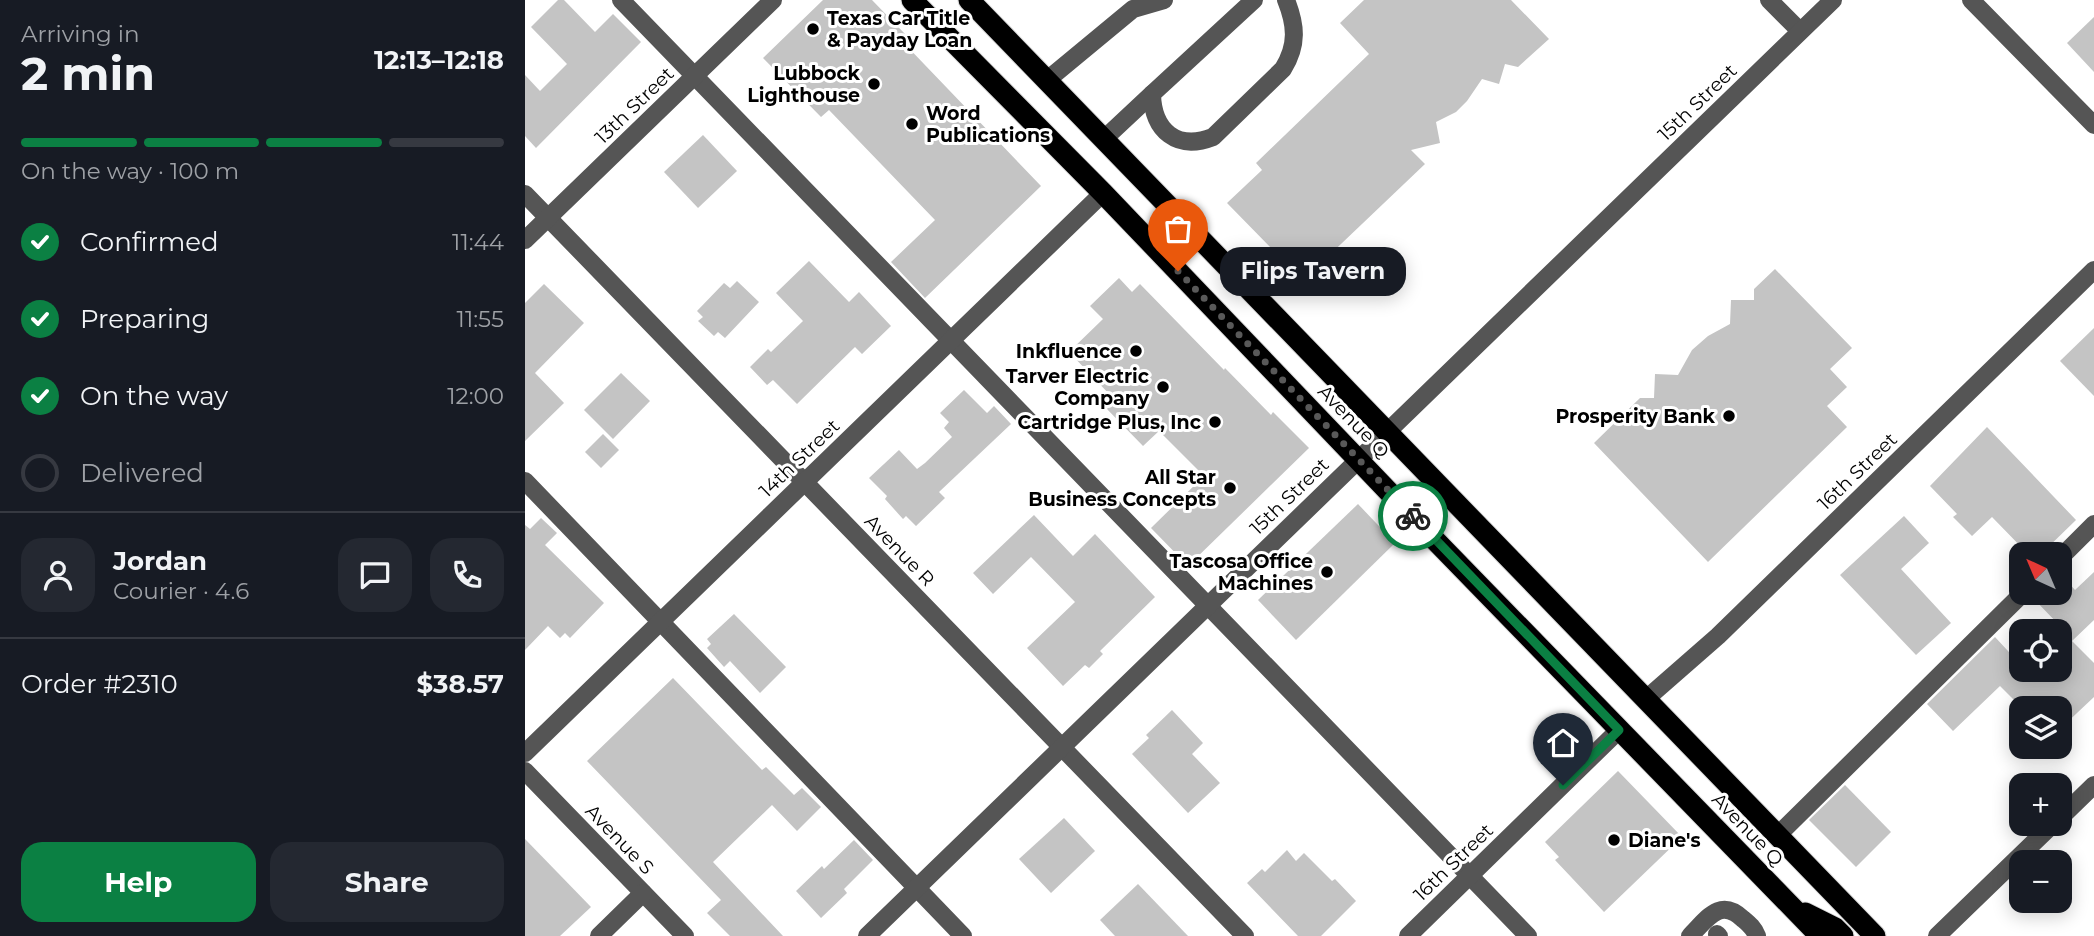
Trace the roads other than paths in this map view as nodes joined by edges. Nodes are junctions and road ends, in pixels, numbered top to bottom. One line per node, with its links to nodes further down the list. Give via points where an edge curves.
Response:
1 (621, 0): 13 (street)
2 (773, 0): 13 (street, 13th Street)
3 (912, 0): 18 (highway, Avenue Q)
4 (969, 0): 14 (highway, Avenue Q)
5 (1164, 0): 11 (street)
6 (1254, 0): 15 (street)
7 (1286, 0): 15 (street, via 1295,38 1291,56 1213,137 1198,143 1169,136 1153,108)
8 (1769, 0): 12 (street)
9 (1833, 0): 12 (street, 15th Street)
10 (1971, 0): 16 (street)
11 (1135, 3): 14 (street)
12 (1800, 32): 24 (street, 15th Street)
13 (694, 76): 20 (street, 13th Street); 23 (street)
14 (1046, 81): 17 (highway, Avenue Q)
15 (1152, 94): 17 (street)
16 (2094, 125)
17 (1105, 138): 24 (highway, Avenue Q)
18 (1103, 193): 23 (street, 14th Street); 25 (highway, Avenue Q)
19 (525, 194): 20 (street, Avenue R)
20 (548, 218): 21 (street, 13th Street); 27 (street, Avenue R)
21 (525, 240)
22 (2094, 270): 33 (street, 16th Street, via 1718,636)
23 (951, 340): 27 (street, 14th Street); 30 (street)
24 (1387, 430): 25 (street, 15th Street); 33 (highway, Avenue Q)
25 (1358, 458): 30 (street, 15th Street); 34 (highway, Avenue Q)
26 (525, 481): 32 (street)
27 (804, 482): 32 (street, 14th Street); 35 (street, Avenue R)
28 (2094, 524): 29 (street)
29 (2072, 546)
30 (1208, 605): 35 (street, 15th Street); 42 (street)
31 (2011, 606): 40 (street)
32 (660, 622): 36 (street, 14th Street); 43 (street)
33 (1646, 699): 40 (highway, Avenue Q)
34 (1619, 730): 42 (street, 16th Street); 45 (highway, Avenue Q)
35 (1061, 747): 43 (street, 15th Street); 50 (street, Avenue R)
36 (525, 753)
37 (525, 771): 44 (street, Avenue S)
38 (2094, 785): 39 (street)
39 (2072, 806)
40 (1778, 835): 57 (highway, Avenue Q)
41 (2041, 836): 58 (street)
42 (1470, 876): 51 (street, 16th Street); 52 (street)
43 (917, 888): 48 (street, 15th Street); 49 (street)
44 (643, 893): 46 (street); 47 (street, Avenue S)
45 (1790, 905): 55 (highway, Avenue Q); 56 (highway)
46 (599, 936)
47 (685, 936)
48 (867, 936)
49 (963, 936)
50 (1245, 936)
51 (1408, 936)
52 (1528, 936)
53 (1690, 936): 54 (street, via 1713,914 1727,909 1734,910)
54 (1757, 936)
55 (1820, 936)
56 (1843, 936)
57 (1875, 936)
58 (1937, 936)

